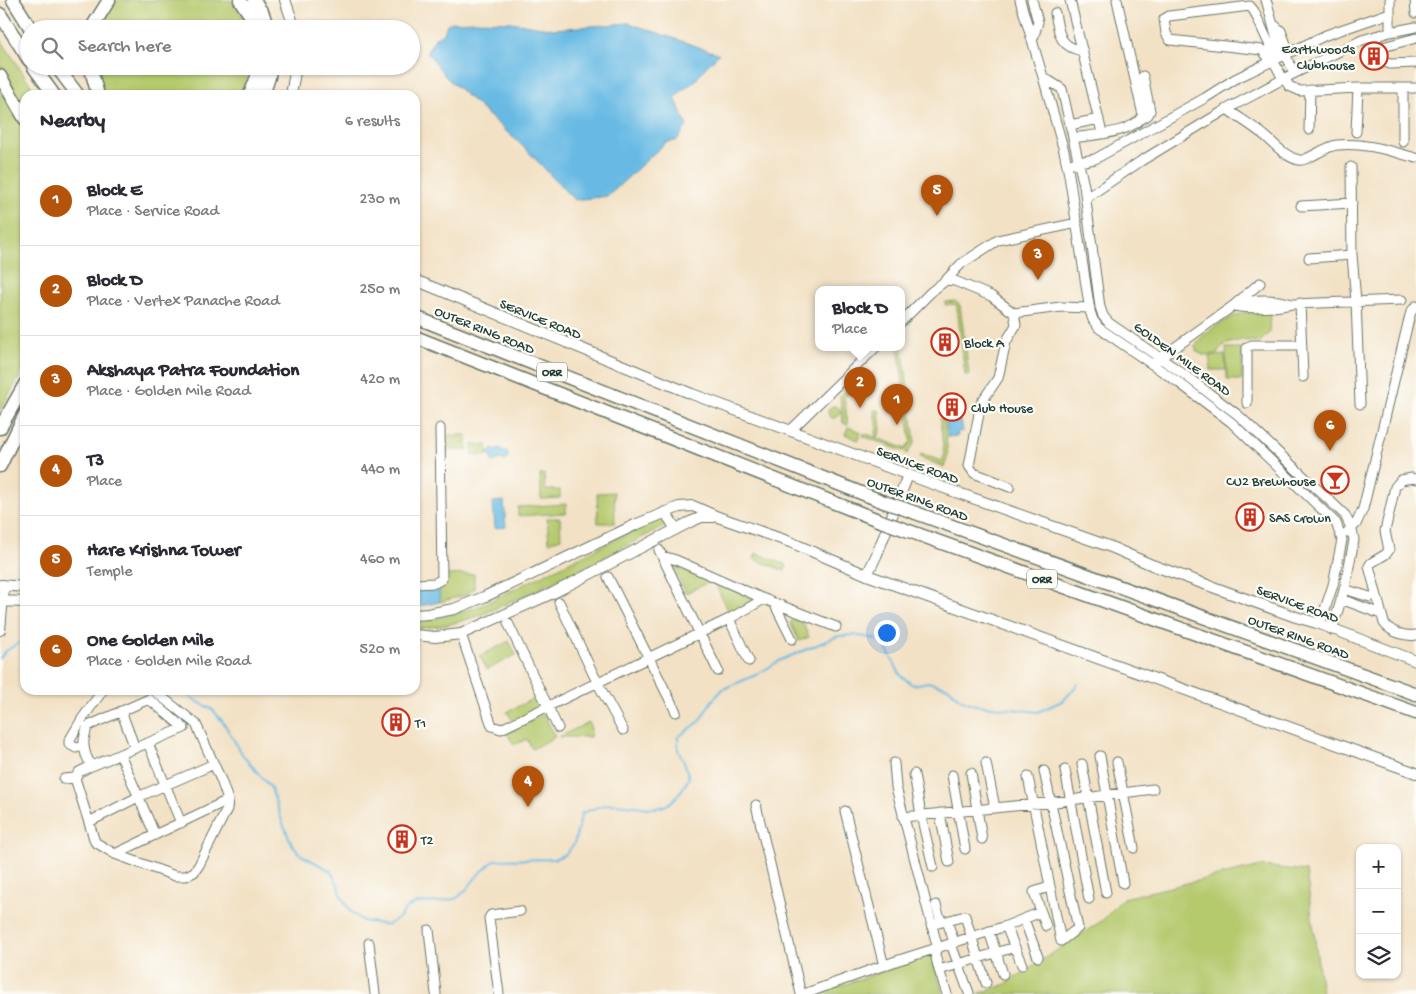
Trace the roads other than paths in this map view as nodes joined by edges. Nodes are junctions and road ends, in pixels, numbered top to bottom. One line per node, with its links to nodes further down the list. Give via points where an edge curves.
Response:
1 (14, 0): 17 (highway)
2 (109, 0): 18 (highway)
3 (240, 0): 19 (highway)
4 (254, 0): 20 (highway)
5 (285, 0): 21 (main road)
6 (1020, 0): 26 (street, GOLDEN MILE ROAD)
7 (1032, 0): 26 (street, GOLDEN MILE ROAD, via 1038,22)
8 (1070, 0): 30 (street)
9 (1117, 0): 57 (street, via 1143,112)
10 (1266, 0): 31 (street, via 1273,24 1281,31)
11 (1390, 0): 13 (street)
12 (1415, 0): 14 (street)
13 (1390, 13): 23 (street); 31 (street, via 1326,35)
14 (1416, 13)
15 (0, 14): 27 (highway)
16 (1055, 14): 30 (street, via 1064,43)
17 (25, 20)
18 (96, 20)
19 (253, 20)
20 (264, 20)
21 (292, 20)
22 (1416, 27): 23 (street)
23 (1390, 32): 24 (street)
24 (1377, 36): 29 (street); 33 (street)
25 (1416, 38): 29 (street)
26 (1033, 39): 42 (street, GOLDEN MILE ROAD)
27 (20, 46)
28 (1267, 48): 28 (street, via 1170,40 1164,19 1250,6); 31 (street)
29 (1382, 48): 32 (street, via 1386,63)
30 (1083, 51): 56 (street)
31 (1279, 57): 33 (street); 43 (street); 65 (street, via 1095,159)
32 (1416, 63)
33 (1294, 73): 43 (street)
34 (40, 75): 47 (highway)
35 (63, 75): 48 (highway)
36 (92, 75): 49 (highway)
37 (258, 75): 50 (highway)
38 (269, 75): 51 (highway)
39 (294, 75): 52 (main road)
40 (0, 76): 54 (highway)
41 (1142, 76): 57 (street, via 1150,111)
42 (1043, 77): 58 (street, GOLDEN MILE ROAD, via 1062,89); 66 (street, GOLDEN MILE ROAD)
43 (1282, 79): 53 (street, via 1289,86); 55 (street)
44 (1358, 88): 45 (street); 53 (street); 60 (street)
45 (1403, 88): 46 (street); 63 (street)
46 (1416, 88)
47 (50, 90)
48 (74, 90)
49 (97, 90)
50 (252, 90)
51 (265, 90)
52 (292, 90)
53 (1310, 90): 59 (street)
54 (20, 110)
55 (1227, 110): 64 (street, via 1283,152 1299,160 1322,149 1347,144); 68 (street)
56 (1099, 119): 58 (street); 61 (street)
57 (1141, 119): 61 (street, via 1120,131)
58 (1070, 125): 62 (street, GOLDEN MILE ROAD)
59 (1308, 130)
60 (1356, 132)
61 (1102, 133): 62 (street)
62 (1073, 138): 65 (street, GOLDEN MILE ROAD)
63 (1403, 142)
64 (1416, 158)
65 (1079, 162): 66 (street); 68 (street, GOLDEN MILE ROAD)
66 (1067, 164): 71 (street, GOLDEN MILE ROAD)
67 (1351, 167): 69 (street)
68 (1086, 198): 89 (street, GOLDEN MILE ROAD, via 1103,316)
69 (1352, 203): 70 (street); 72 (street)
70 (1301, 206)
71 (1077, 223): 74 (street, via 998,240 961,264); 82 (street, GOLDEN MILE ROAD)
72 (1352, 255): 73 (street); 78 (street)
73 (1309, 258)
74 (946, 280): 83 (street, via 991,296); 84 (street)
75 (420, 282): 98 (main road, SERVICE ROAD, via 692,394)
76 (1260, 283): 80 (street)
77 (1402, 300): 78 (street)
78 (1356, 301): 79 (street); 94 (street)
79 (1296, 304): 80 (street); 87 (street)
80 (1233, 306): 89 (street)
81 (1416, 306): 106 (street, via 1409,319 1363,509)
82 (1090, 308): 83 (street, via 1061,307); 90 (street, GOLDEN MILE ROAD, via 1099,328)
83 (1014, 313): 102 (street, via 1016,324 1006,342 998,378 981,402 969,466 974,473)
84 (905, 318)
85 (420, 319): 139 (highway, OUTER RING ROAD / ORR, bridge, via 884,502)
86 (420, 340): 145 (highway, ORR, bridge, via 878,520)
87 (1301, 345): 91 (street); 93 (street, via 1252,345 1247,348)
88 (872, 351): 98 (street)
89 (1160, 358): 90 (street); 106 (street, GOLDEN MILE ROAD, via 1238,415 1345,515)
90 (1152, 364): 107 (street, GOLDEN MILE ROAD, via 1230,422 1336,523)
91 (1303, 377)
92 (20, 393): 96 (highway)
93 (1247, 403)
94 (1360, 404)
95 (20, 424): 99 (highway)
96 (0, 428)
97 (440, 428): 110 (street, via 442,579)
98 (791, 430): 100 (main road, SERVICE ROAD)
99 (0, 466)
100 (908, 475): 108 (main road); 125 (main road, SERVICE ROAD)
101 (1416, 479): 121 (street, via 1406,478 1395,486 1384,531 1388,550 1370,564)
102 (1010, 487)
103 (665, 512): 104 (main road, via 694,506); 105 (main road); 122 (main road, via 484,597 454,609)
104 (718, 517): 105 (main road, via 702,517); 108 (main road, via 790,542)
105 (676, 530): 129 (main road, via 553,593)
106 (1352, 530): 107 (street); 113 (street, via 1354,540)
107 (1341, 535): 125 (street, via 1334,585)
108 (867, 575): 164 (main road)
109 (608, 576): 134 (street)
110 (420, 584)
111 (2, 585): 112 (main road); 117 (main road)
112 (20, 587)
113 (1344, 589): 114 (street); 116 (street)
114 (1370, 597)
115 (764, 599): 120 (street); 123 (street); 130 (street, via 660,553)
116 (1341, 599): 121 (street); 128 (street)
117 (1, 601): 118 (main road); 127 (main road)
118 (20, 602)
119 (559, 602): 138 (street)
120 (774, 603): 126 (street); 133 (street)
121 (1381, 614): 131 (street, via 1388,629 1408,636)
122 (420, 615)
123 (729, 619): 130 (street); 135 (street)
124 (508, 624): 142 (street)
125 (1320, 624): 128 (main road, SERVICE ROAD)
126 (836, 627)
127 (0, 630)
128 (1332, 630): 136 (main road, SERVICE ROAD)
129 (461, 634): 132 (main road); 142 (street, via 492,726 501,729)
130 (699, 634): 134 (street); 137 (street)
131 (1416, 635)
132 (420, 636)
133 (792, 639)
134 (649, 658): 138 (street); 144 (street)
135 (749, 661)
136 (1416, 661)
137 (718, 671)
138 (597, 682): 142 (street); 149 (street)
139 (1416, 694)
140 (99, 695): 151 (street, via 69,743 76,748)
141 (159, 695): 146 (street)
142 (548, 707): 148 (street)
143 (121, 711): 147 (street, via 149,699); 151 (street, via 88,726); 152 (street)
144 (676, 712)
145 (1416, 713)
146 (196, 724): 147 (street); 157 (street)
147 (184, 728): 150 (street)
148 (558, 728)
149 (623, 730)
150 (148, 743): 152 (street); 170 (street)
151 (84, 746): 160 (street)
152 (134, 748): 153 (street)
153 (120, 754): 160 (street); 174 (street)
154 (1100, 756): 173 (street)
155 (1118, 762): 172 (street)
156 (894, 763): 187 (street)
157 (214, 764): 170 (street); 176 (street)
158 (986, 764): 181 (street)
159 (1082, 764): 175 (street)
160 (89, 767): 168 (street)
161 (1065, 770): 177 (street)
162 (1044, 771): 178 (street)
163 (971, 773): 182 (street)
164 (1416, 773)
165 (914, 774): 186 (street)
166 (952, 775): 184 (street)
167 (1028, 777): 179 (street)
168 (75, 778): 169 (street); 188 (street)
169 (64, 779)
170 (165, 786): 174 (street); 189 (street)
171 (1153, 789): 172 (street)
172 (1123, 793): 173 (street); 192 (street)
173 (1108, 795): 175 (street); 197 (street)
174 (138, 797): 188 (street); 190 (street)
175 (1088, 798): 177 (street); 199 (street)
176 (228, 800): 189 (street); 194 (street, via 227,809 199,865 186,876 175,876)
177 (1070, 800): 178 (street); 200 (street)
178 (1050, 803): 179 (street); 198 (street, via 1078,928 1061,941)
179 (1033, 804): 181 (street); 198 (street)
180 (756, 805): 229 (street)
181 (995, 808): 182 (street)
182 (977, 809): 184 (street); 191 (street)
183 (845, 811): 221 (street)
184 (958, 812): 185 (street); 193 (street)
185 (940, 813): 186 (street); 195 (street)
186 (921, 815): 187 (street); 196 (street)
187 (903, 817): 206 (street)
188 (88, 822): 194 (street, via 95,842)
189 (181, 823): 190 (street)
190 (155, 835): 194 (street)
191 (982, 840)
192 (1134, 848)
193 (965, 849)
194 (115, 854)
195 (949, 862)
196 (933, 867)
197 (1123, 883)
198 (1050, 886): 203 (street, via 1034,892)
199 (1106, 893)
200 (1089, 899)
201 (936, 906): 205 (street)
202 (520, 911): 228 (street, via 489,918)
203 (1041, 912): 204 (street); 208 (street)
204 (1024, 919): 207 (street); 217 (street)
205 (944, 922): 206 (street); 211 (street, via 965,916); 213 (street)
206 (931, 925): 215 (street)
207 (1006, 926): 210 (street); 214 (street)
208 (1046, 926)
209 (429, 930): 227 (street)
210 (989, 931): 211 (street); 216 (street)
211 (971, 937): 213 (street); 218 (street)
212 (369, 943): 226 (street)
213 (953, 943): 215 (street); 219 (street)
214 (1014, 947): 216 (street); 220 (street)
215 (936, 949): 221 (street); 222 (street)
216 (996, 953): 218 (street); 223 (street)
217 (1038, 957)
218 (978, 959): 219 (street); 224 (street)
219 (959, 964): 222 (street); 225 (street)
220 (1022, 965)
221 (884, 966): 229 (street)
222 (939, 970): 230 (street)
223 (1003, 974)
224 (986, 983)
225 (969, 993)
226 (375, 994)
227 (436, 994)
228 (499, 994)
229 (802, 994)
230 (947, 994)

